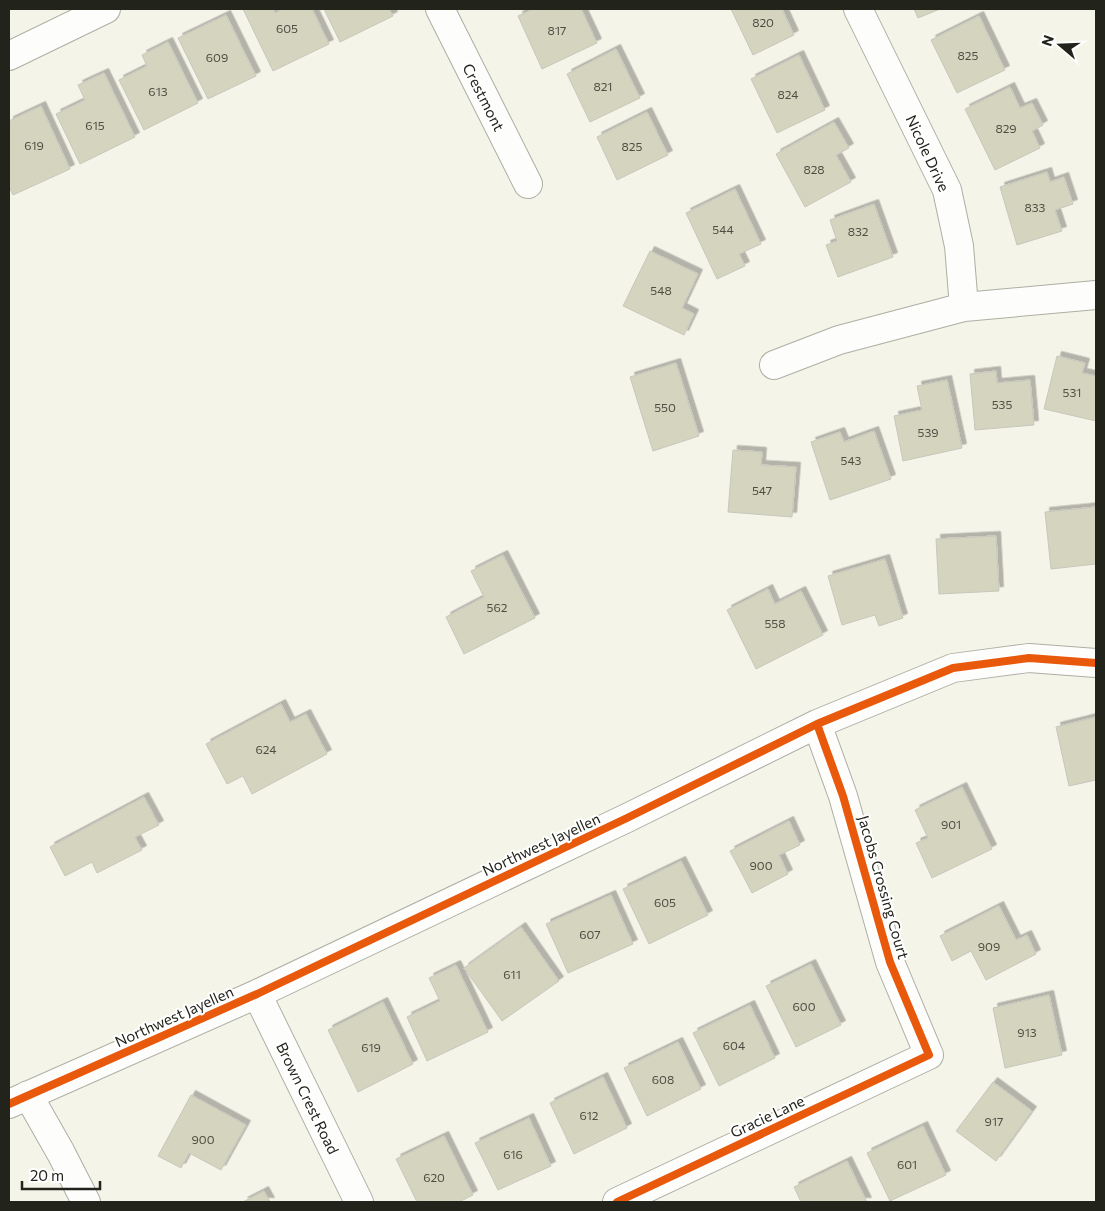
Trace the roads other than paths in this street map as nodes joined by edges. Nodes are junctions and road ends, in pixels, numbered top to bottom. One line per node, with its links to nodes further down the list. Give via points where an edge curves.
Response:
1 (106, 9): 4 (street)
2 (440, 9): 5 (street, Crestmont)
3 (858, 9): 7 (street, Nicole Drive, via 947,190 959,246)
4 (9, 56)
5 (528, 184)
6 (1096, 294): 7 (street)
7 (964, 307): 8 (street, via 839,340)
8 (774, 365)
9 (1096, 663): 10 (street, Northwest Jayellen, via 1029,658 953,668)
10 (817, 724): 11 (street, Northwest Jayellen); 12 (street, Jacobs Crossing Court, via 843,796 890,962)
11 (257, 994): 13 (street, Northwest Jayellen); 15 (street, Brown Crest Road)
12 (929, 1056): 16 (street, Gracie Lane)
13 (18, 1100): 14 (street, via 61,1153)
14 (86, 1202)
15 (359, 1202)
16 (617, 1202)

